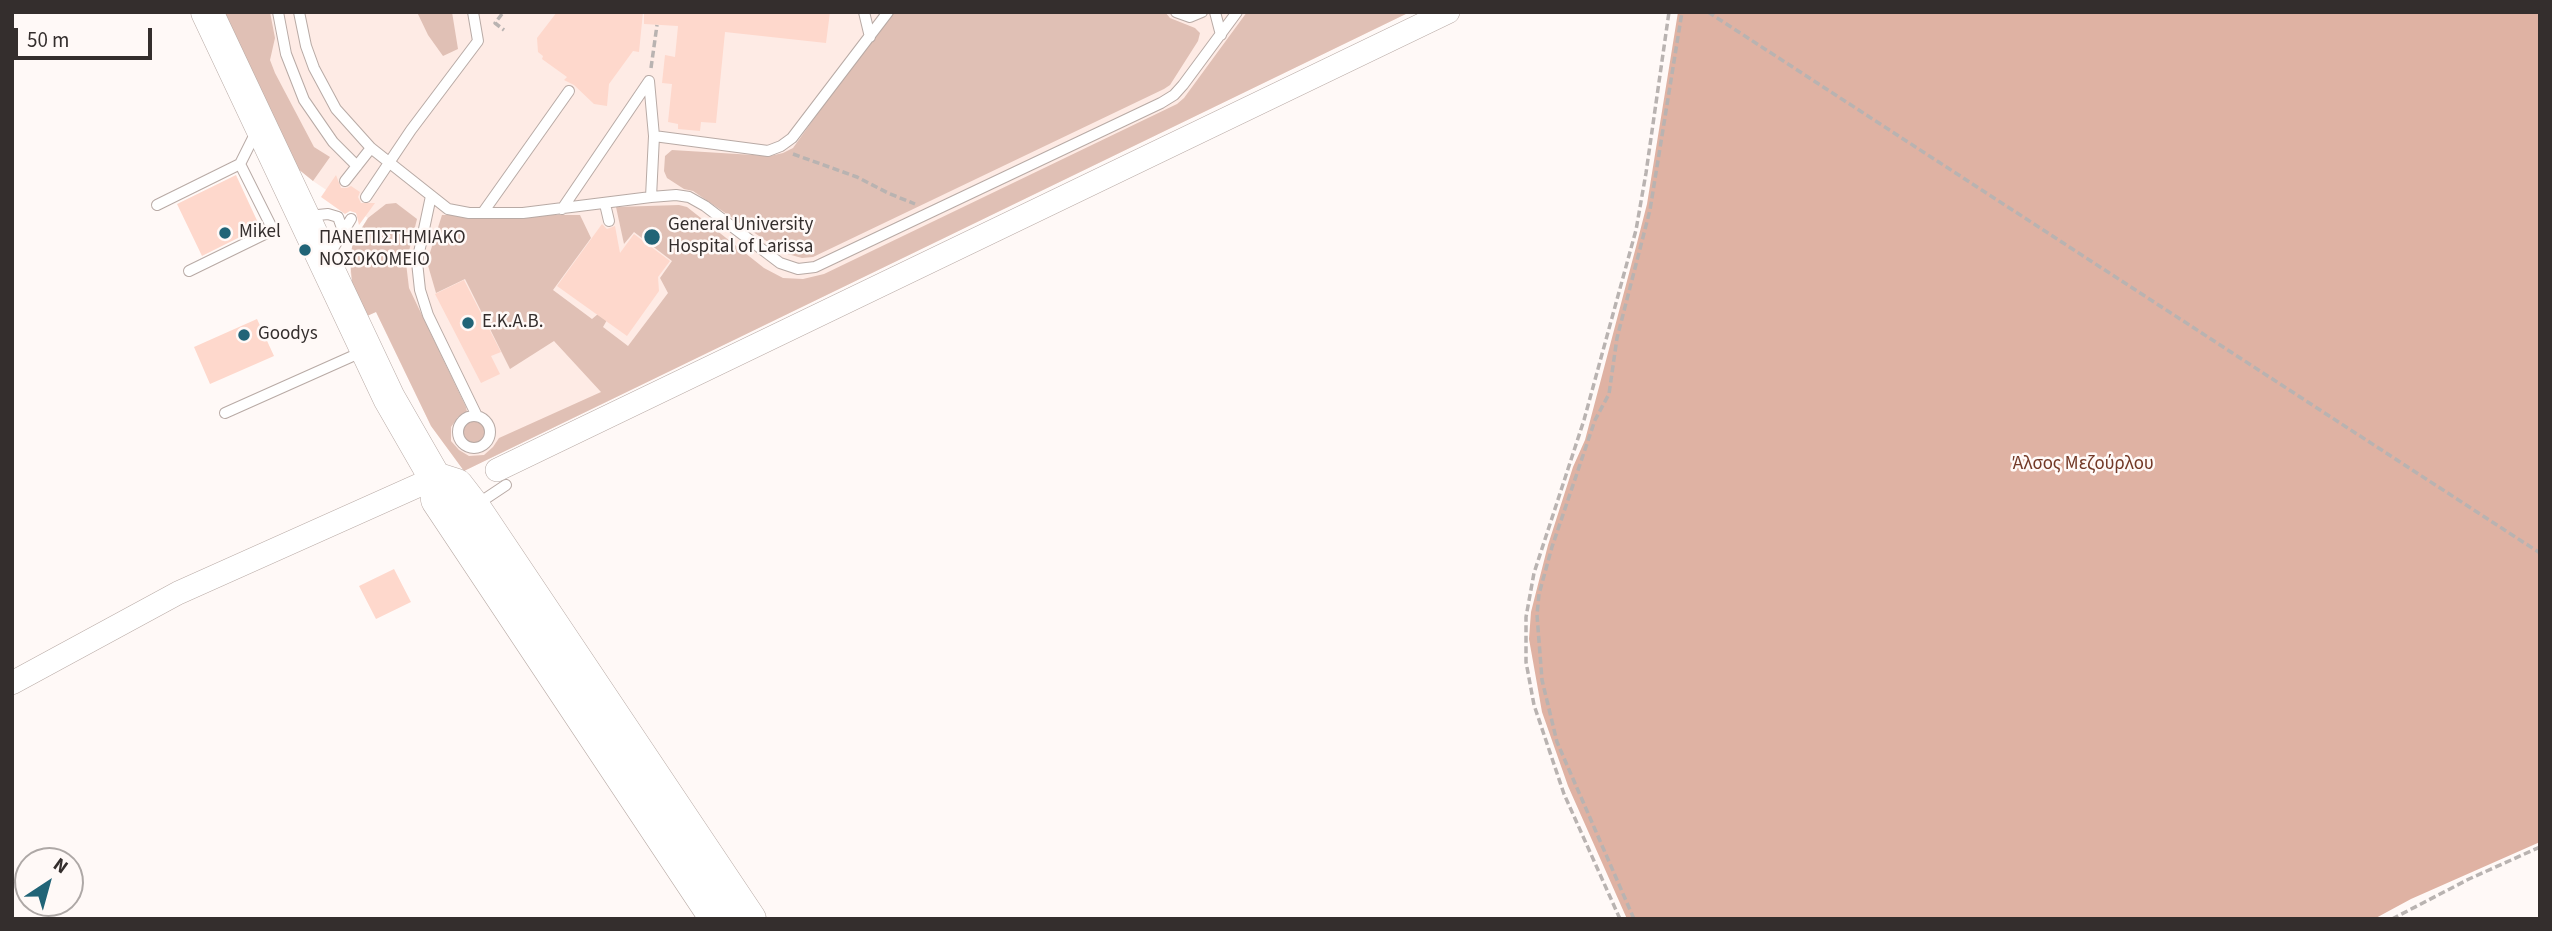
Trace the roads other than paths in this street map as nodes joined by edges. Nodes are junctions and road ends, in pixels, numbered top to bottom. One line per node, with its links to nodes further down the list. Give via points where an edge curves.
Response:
1 (207, 12): 15 (street)
2 (278, 12): 20 (lane, via 286,54 304,100 333,142)
3 (299, 12): 17 (lane, via 306,46 324,89)
4 (473, 12): 18 (lane, via 478,41)
5 (864, 12): 13 (lane)
6 (888, 12): 13 (lane)
7 (1176, 12): 8 (lane, via 1190,17)
8 (1202, 12)
9 (1215, 12): 12 (lane)
10 (1237, 12): 12 (lane)
11 (1448, 12): 38 (street)
12 (1221, 35): 24 (lane, via 1183,85 1161,103 815,267 798,270 780,263 690,197)
13 (870, 37): 16 (lane, via 792,138 774,149)
14 (569, 91): 28 (lane)
15 (260, 124): 19 (lane); 29 (street)
16 (654, 136): 24 (lane); 27 (lane, via 649,80)
17 (371, 148): 18 (lane); 20 (lane)
18 (388, 162): 22 (lane); 23 (lane)
19 (240, 164): 26 (lane); 33 (lane, via 273,230)
20 (357, 166): 21 (lane)
21 (345, 181)
22 (431, 196): 28 (lane, via 448,209); 37 (lane, via 417,262 420,290)
23 (366, 197)
24 (651, 197): 25 (lane)
25 (606, 204): 27 (lane); 31 (lane)
26 (156, 205)
27 (562, 209): 28 (lane)
28 (484, 212)
29 (318, 214): 32 (lane, via 338,218); 34 (street)
30 (351, 219): 32 (lane)
31 (609, 221)
32 (341, 234): 34 (lane, via 331,254)
33 (189, 271)
34 (331, 271): 35 (street)
35 (367, 350): 36 (lane); 39 (street, via 388,398)
36 (225, 413)
37 (477, 416)
38 (501, 477): 40 (lane)
39 (435, 478): 40 (street, via 457,485); 41 (street, via 178,593); 42 (street, via 438,500)
40 (474, 507): 43 (street)
41 (12, 683)
42 (716, 919)
43 (750, 919)

